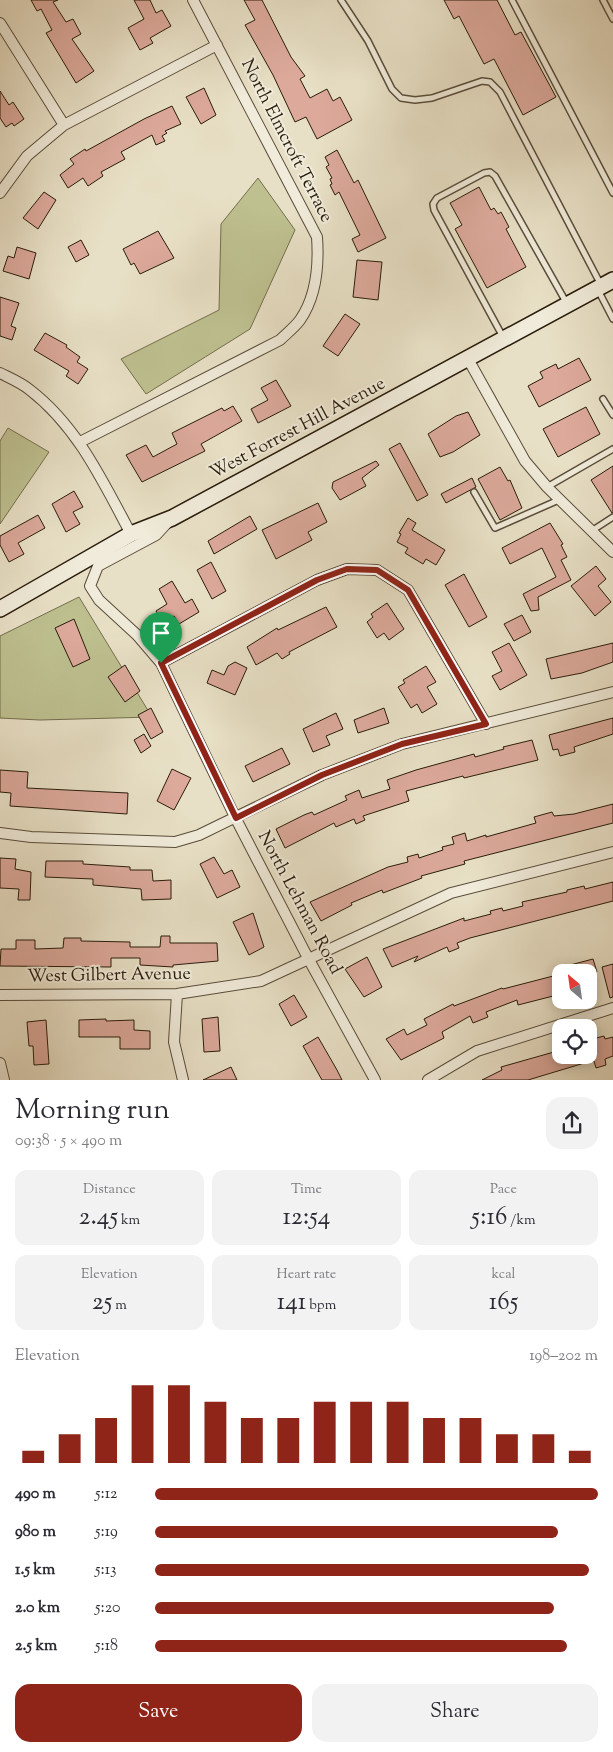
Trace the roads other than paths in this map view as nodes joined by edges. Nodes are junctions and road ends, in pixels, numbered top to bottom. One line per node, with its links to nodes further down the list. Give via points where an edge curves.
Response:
1 (193, 0): 7 (street, North Elmcroft Terrace)
2 (341, 0): 11 (lane, via 368,40 392,89 401,98 432,98 482,81 490,82 500,92)
3 (512, 0): 10 (lane)
4 (603, 0): 5 (lane)
5 (613, 19)
6 (0, 23): 8 (street)
7 (217, 45): 8 (street); 19 (street, North Elmcroft Terrace, via 317,237 319,263 310,298 300,320 280,340)
8 (64, 125): 9 (street, via 27,156)
9 (0, 193)
10 (613, 193)
11 (604, 285): 12 (street, West Forrest Hill Avenue); 13 (lane)
12 (568, 305): 14 (street, West Forrest Hill Avenue); 14 (lane, via 495,176 490,172 484,173 437,198 433,204)
13 (613, 318)
14 (504, 339): 15 (street, West Forrest Hill Avenue)
15 (468, 358): 21 (street, via 524,461); 25 (street, West Forrest Hill Avenue)
16 (0, 373): 19 (street, via 29,388 52,408)
17 (603, 399): 18 (lane)
18 (613, 415)
19 (80, 442): 27 (street)
20 (613, 449): 21 (lane)
21 (547, 487): 23 (street)
22 (474, 492): 23 (lane, via 495,528)
23 (560, 499): 26 (street)
24 (613, 517): 26 (lane)
25 (172, 518): 27 (street, West Forrest Hill Avenue); 30 (street, North Lehman Road, via 156,535 98,566 90,586 99,600 137,635)
26 (593, 530): 28 (street)
27 (131, 534): 29 (street, West Forrest Hill Avenue)
28 (613, 552)
29 (0, 609)
30 (161, 663): 32 (street, via 317,580 347,569 377,570 408,590); 33 (street, North Lehman Road)
31 (613, 692): 32 (street)
32 (486, 724): 33 (street, via 402,744 322,775)
33 (236, 818): 34 (street, via 199,836 175,842); 36 (street, North Lehman Road)
34 (0, 833)
35 (613, 852): 36 (street, West Gilbert Avenue, via 452,893)
36 (308, 958): 37 (street, West Gilbert Avenue, via 260,981); 43 (street, North Lehman Road)
37 (177, 994): 38 (street, West Gilbert Avenue); 42 (street, via 174,1042)
38 (0, 996)
39 (613, 1008): 44 (street, via 477,1051)
40 (0, 1063): 41 (street)
41 (4, 1080)
42 (184, 1080)
43 (375, 1080)
44 (428, 1080)

